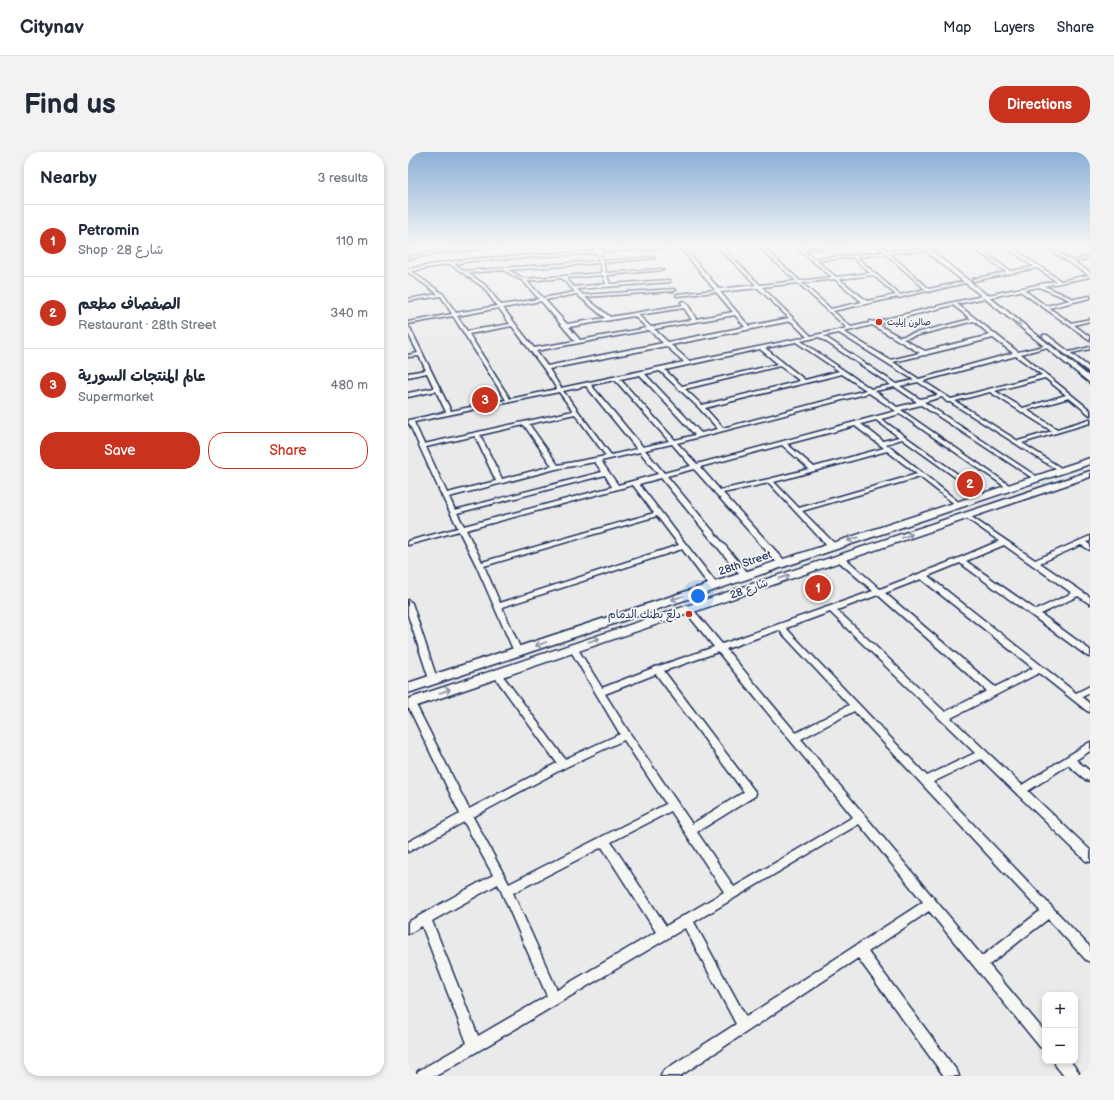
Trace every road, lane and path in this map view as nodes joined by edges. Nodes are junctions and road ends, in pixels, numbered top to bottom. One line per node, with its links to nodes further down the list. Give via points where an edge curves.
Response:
1 (433, 288): 23 (street)
2 (486, 288): 35 (street)
3 (531, 288): 30 (street)
4 (573, 288): 22 (street)
5 (628, 288): 21 (street)
6 (738, 288): 18 (street)
7 (762, 288): 42 (street)
8 (806, 288): 37 (street)
9 (848, 288): 32 (street)
10 (890, 288): 26 (street)
11 (926, 288): 20 (street)
12 (941, 288): 20 (street)
13 (974, 288): 27 (main road)
14 (984, 288): 25 (main road)
15 (1029, 288): 19 (street)
16 (1044, 288): 31 (street)
17 (674, 290): 21 (street); 24 (street)
18 (718, 290): 24 (street); 38 (street)
19 (1021, 290): 25 (street); 36 (street)
20 (929, 291): 26 (street)
21 (627, 293): 22 (street)
22 (580, 294): 30 (street); 41 (street)
23 (442, 295): 29 (street); 40 (street)
24 (678, 295): 34 (street)
25 (993, 296): 27 (street); 70 (main road)
26 (900, 297): 32 (street)
27 (984, 297): 33 (street); 65 (main road, one-way to 65)
28 (1090, 298): 31 (street)
29 (408, 300)
30 (542, 300): 35 (street); 50 (street)
31 (1075, 301): 36 (street)
32 (866, 303): 37 (street)
33 (954, 303): 44 (street); 47 (street)
34 (686, 306): 39 (street); 43 (street)
35 (500, 307): 40 (street); 48 (street)
36 (1045, 307): 49 (street)
37 (831, 310): 54 (street)
38 (736, 313): 43 (street); 53 (street)
39 (634, 314): 41 (street); 52 (street)
40 (454, 315): 46 (street); 56 (street)
41 (609, 318): 50 (street)
42 (793, 319): 53 (street); 59 (street)
43 (694, 320): 52 (street)
44 (974, 320): 58 (street); 60 (street)
45 (1090, 320): 49 (street)
46 (408, 322)
47 (872, 322): 54 (street); 60 (street)
48 (513, 325): 56 (street); 68 (street)
49 (1070, 325): 61 (street)
50 (566, 326): 63 (street)
51 (408, 328): 71 (street)
52 (650, 328): 63 (street); 64 (street)
53 (748, 328): 64 (street)
54 (850, 329): 55 (street)
55 (840, 331): 57 (street); 74 (street)
56 (466, 333): 99 (street)
57 (819, 335): 59 (street); 90 (street)
58 (994, 336): 69 (street); 72 (street)
59 (810, 337): 62 (street)
60 (900, 338): 72 (street)
61 (1090, 339)
62 (797, 340): 66 (street); 81 (street)
63 (578, 341): 68 (street)
64 (666, 344): 75 (street); 77 (street)
65 (1046, 346): 69 (street); 87 (main road)
66 (761, 348): 75 (street); 76 (street)
67 (1090, 348): 70 (street)
68 (532, 350): 77 (street)
69 (1016, 353): 84 (street); 86 (street)
70 (1067, 353): 80 (main road)
71 (420, 354): 73 (street); 79 (street)
72 (926, 354): 74 (street)
73 (408, 356)
74 (888, 362): 86 (street)
75 (688, 363): 78 (street)
76 (782, 364): 88 (street); 91 (street)
77 (546, 368): 93 (street)
78 (661, 369): 82 (street); 91 (street)
79 (429, 371): 83 (street); 92 (street)
80 (1090, 371)
81 (843, 372): 88 (street); 94 (street)
82 (641, 373): 85 (street); 116 (street)
83 (408, 375)
84 (1046, 376): 95 (street); 98 (street)
85 (616, 378): 89 (street); 118 (street)
86 (917, 381): 90 (street); 97 (street)
87 (1090, 381)
88 (804, 382): 102 (street)
89 (587, 384): 93 (street); 124 (street)
90 (896, 385): 94 (street); 101 (street)
91 (681, 388): 102 (street)
92 (438, 389): 96 (street); 106 (street)
93 (560, 390): 99 (street); 105 (street)
94 (869, 390): 103 (street); 113 (street)
95 (990, 390): 100 (street); 104 (street)
96 (408, 395)
97 (941, 396): 100 (street); 101 (street)
98 (1070, 396): 104 (street); 107 (street)
99 (508, 401): 106 (street)
100 (949, 401): 120 (street)
101 (920, 402): 103 (street); 136 (street)
102 (701, 407): 113 (street)
103 (899, 410): 108 (street); 141 (street)
104 (1022, 410): 114 (street)
105 (576, 412): 111 (street); 125 (street)
106 (449, 413): 110 (street)
107 (1090, 413)
108 (878, 419): 112 (street); 117 (street)
109 (1090, 421): 114 (street)
110 (409, 422): 122 (street)
111 (525, 424): 115 (street); 129 (street)
112 (857, 424): 119 (street); 121 (street)
113 (722, 430): 116 (street)
114 (1056, 431): 120 (street)
115 (477, 434): 122 (street); 138 (street)
116 (699, 435): 118 (street)
117 (903, 437): 121 (street); 144 (street)
118 (673, 442): 124 (street); 128 (street)
119 (783, 443): 128 (street); 130 (street)
120 (1017, 443): 131 (street)
121 (881, 444): 123 (street)
122 (422, 446): 143 (street)
123 (888, 449): 130 (street); 135 (street)
124 (642, 450): 125 (street); 134 (street)
125 (610, 457): 126 (street)
126 (596, 460): 129 (street); 132 (street)
127 (1090, 461): 131 (main road, 28th Street)
128 (694, 466): 134 (street); 142 (street)
129 (556, 467): 138 (street)
130 (813, 470): 137 (street)
131 (1062, 471): 136 (main road, 28th Street)
132 (606, 473): 140 (street); 147 (street)
133 (1090, 474): 149 (main road, شارع 28)
134 (661, 475): 139 (street); 163 (street)
135 (921, 475): 145 (street); 146 (street)
136 (1037, 480): 141 (main road, 28th Street)
137 (770, 481): 142 (street); 146 (street)
138 (500, 482): 143 (street)
139 (634, 482): 140 (street); 148 (street)
140 (616, 487): 150 (street)
141 (1010, 488): 144 (main road, 28th Street)
142 (718, 492): 160 (street)
143 (445, 496): 147 (street)
144 (985, 496): 145 (main road, 28th Street)
145 (958, 504): 156 (main road, 28th Street, one-way to 156)
146 (798, 510): 156 (street)
147 (454, 512): 150 (street)
148 (658, 514): 155 (street); 162 (street)
149 (967, 516): 152 (street); 158 (main road, شارع 28, one-way to 149)
150 (461, 528): 154 (street); 162 (street)
151 (1090, 538): 153 (street)
152 (1004, 542): 159 (street); 161 (street)
153 (1081, 542): 157 (street); 161 (street)
154 (408, 543)
155 (683, 546): 165 (street); 170 (street)
156 (832, 546): 160 (main road, 28th Street)
157 (1090, 548)
158 (840, 558): 166 (street); 171 (main road, شارع 28, one-way to 158)
159 (962, 561): 164 (street); 174 (street)
160 (782, 563): 163 (main road, 28th Street)
161 (1034, 563): 167 (street)
162 (480, 565): 170 (street)
163 (745, 575): 165 (main road, 28th Street)
164 (923, 576): 166 (street); 181 (street)
165 (714, 586): 178 (main road, 28th Street, one-way to 178)
166 (878, 592): 172 (street); 186 (street)
167 (1078, 593): 168 (street); 174 (street)
168 (1090, 601)
169 (408, 603): 173 (street)
170 (498, 606): 178 (street)
171 (688, 609): 176 (main road, شارع 28, one-way to 171); 177 (street)
172 (832, 610): 175 (street); 192 (street)
173 (409, 612): 183 (street)
174 (1035, 614): 179 (street)
175 (780, 626): 177 (street); 190 (street)
176 (573, 648): 182 (main road, شارع 28); 187 (street)
177 (720, 648): 180 (street); 194 (street)
178 (518, 652): 183 (main road, 28th Street)
179 (1090, 654)
180 (657, 669): 187 (street); 205 (street, via 751,793)
181 (1039, 669): 186 (street); 188 (street)
182 (497, 674): 189 (main road, شارع 28, one-way to 182); 198 (street)
183 (433, 679): 184 (main road, 28th Street)
184 (408, 688)
185 (1090, 689): 188 (street)
186 (993, 691): 192 (street)
187 (600, 692): 193 (street)
188 (1075, 697): 191 (street)
189 (409, 704): 203 (street)
190 (855, 706): 194 (street); 200 (street)
191 (1090, 710)
192 (944, 717): 196 (street)
193 (626, 735): 198 (street); 202 (street)
194 (795, 738): 204 (street)
195 (1090, 746): 197 (street)
196 (982, 754): 200 (street); 201 (street)
197 (1069, 760): 199 (street); 201 (street)
198 (563, 764): 203 (street)
199 (1090, 778)
200 (926, 781): 213 (street)
201 (1021, 791): 208 (street)
202 (673, 805): 205 (street); 206 (street)
203 (466, 815): 207 (street); 209 (street)
204 (860, 818): 211 (street); 212 (street)
205 (690, 831): 211 (street)
206 (604, 841): 210 (street); 217 (street)
207 (408, 847)
208 (1090, 857)
209 (500, 877): 210 (street); 214 (street)
210 (506, 891): 221 (street)
211 (732, 894): 215 (street)
212 (930, 903): 218 (street); 220 (street)
213 (1048, 912): 219 (street); 220 (street)
214 (425, 918): 216 (street); 224 (street)
215 (687, 920): 217 (street); 222 (street)
216 (408, 928)
217 (664, 934): 221 (street)
218 (859, 950): 222 (street); 228 (street)
219 (1090, 956)
220 (981, 964): 223 (street)
221 (554, 998): 224 (street)
222 (744, 1026): 227 (street)
223 (1042, 1038)
224 (474, 1046): 226 (street)
225 (1063, 1064): 229 (street)
226 (423, 1076)
227 (668, 1076)
228 (952, 1076)
229 (1073, 1076)

